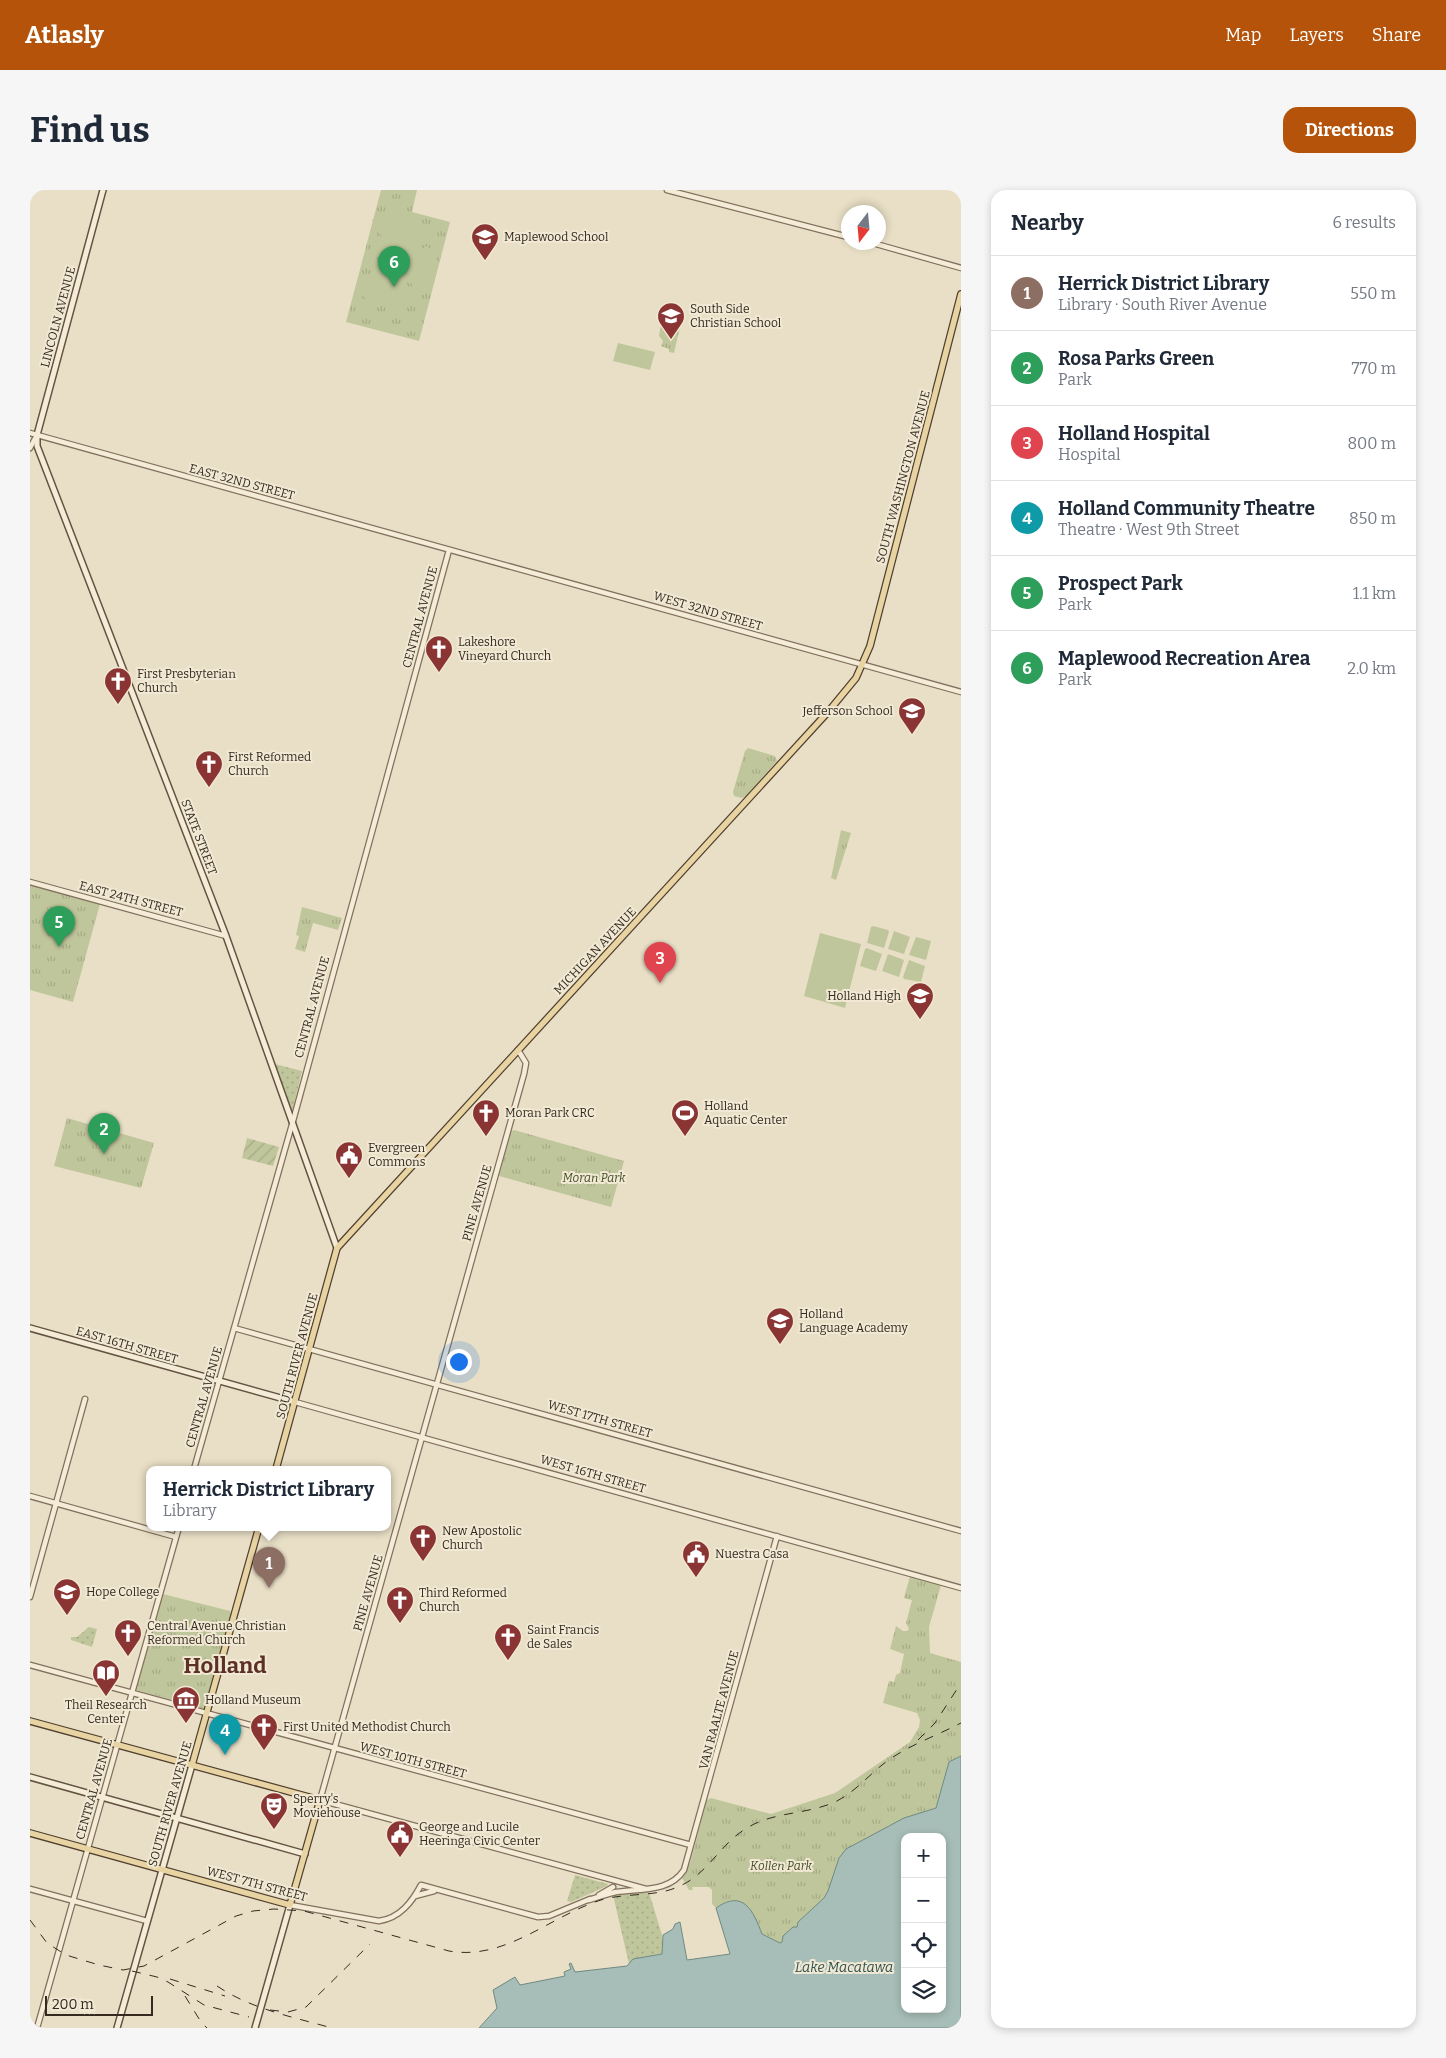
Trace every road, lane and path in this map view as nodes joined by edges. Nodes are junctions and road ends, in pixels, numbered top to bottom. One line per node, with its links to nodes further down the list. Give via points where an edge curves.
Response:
1 (103, 190): 8 (main road, LINCOLN AVENUE)
2 (667, 190): 3 (street)
3 (841, 235)
4 (886, 247): 5 (street)
5 (961, 268)
6 (961, 294): 11 (main road, SOUTH WASHINGTON AVENUE)
7 (30, 433): 8 (street, EAST 32ND STREET)
8 (37, 435): 9 (street, LINCOLN AVENUE); 10 (street, EAST 32ND STREET); 14 (main road, STATE STREET, via 41,454)
9 (30, 448)
10 (449, 550): 11 (street, WEST 32ND STREET); 16 (street, CENTRAL AVENUE)
11 (863, 664): 12 (street, WEST 32ND STREET); 15 (main road, MICHIGAN AVENUE, via 828,712)
12 (961, 692)
13 (30, 882): 14 (street, EAST 24TH STREET)
14 (226, 936): 16 (main road, STATE STREET)
15 (518, 1050): 17 (main road, MICHIGAN AVENUE); 22 (street, PINE AVENUE, via 526,1063 524,1074)
16 (293, 1121): 17 (main road, STATE STREET); 19 (street, CENTRAL AVENUE)
17 (337, 1248): 20 (main road, SOUTH RIVER AVENUE)
18 (30, 1328): 21 (main road, EAST 16TH STREET)
19 (234, 1328): 20 (street, WEST 17TH STREET); 21 (street, CENTRAL AVENUE)
20 (309, 1349): 22 (street, WEST 17TH STREET); 24 (main road, SOUTH RIVER AVENUE)
21 (219, 1381): 24 (main road, WEST 16TH STREET); 26 (street, CENTRAL AVENUE)
22 (436, 1384): 25 (street, PINE AVENUE); 34 (street, WEST 17TH STREET)
23 (85, 1399): 29 (street)
24 (295, 1402): 25 (street, WEST 16TH STREET); 27 (main road, SOUTH RIVER AVENUE)
25 (422, 1437): 35 (street, WEST 16TH STREET); 44 (street, PINE AVENUE)
26 (195, 1466)
27 (277, 1466)
28 (30, 1496): 29 (street)
29 (56, 1503): 30 (street); 38 (street)
30 (146, 1528)
31 (155, 1531): 36 (street)
32 (178, 1531): 36 (street, CENTRAL AVENUE)
33 (258, 1531): 41 (main road, SOUTH RIVER AVENUE)
34 (961, 1532)
35 (777, 1536): 37 (street, WEST 16TH STREET); 51 (street, VAN RAALTE AVENUE)
36 (176, 1537): 40 (street, CENTRAL AVENUE)
37 (961, 1588)
38 (30, 1597)
39 (30, 1665): 40 (street, WEST 10TH STREET)
40 (131, 1693): 41 (street, WEST 10TH STREET); 43 (street, CENTRAL AVENUE)
41 (206, 1713): 44 (street, WEST 10TH STREET); 45 (main road, SOUTH RIVER AVENUE)
42 (30, 1721): 43 (main road)
43 (117, 1745): 45 (main road); 47 (street, CENTRAL AVENUE)
44 (335, 1749): 48 (street, PINE AVENUE); 51 (street, WEST 10TH STREET)
45 (192, 1765): 48 (main road); 49 (main road, SOUTH RIVER AVENUE)
46 (30, 1777): 47 (main road)
47 (102, 1798): 49 (main road); 52 (street, CENTRAL AVENUE)
48 (320, 1800): 53 (main road, PINE AVENUE); 55 (street)
49 (177, 1818): 53 (main road); 54 (main road, SOUTH RIVER AVENUE)
50 (30, 1833): 52 (main road, WEST 7TH STREET)
51 (691, 1845): 57 (street, VAN RAALTE AVENUE, via 680,1876 669,1884)
52 (87, 1850): 54 (main road, WEST 7TH STREET); 61 (street, CENTRAL AVENUE)
53 (305, 1854): 62 (main road, PINE AVENUE)
54 (162, 1869): 62 (main road, WEST 7TH STREET); 63 (main road, SOUTH RIVER AVENUE)
55 (610, 1879): 57 (street); 59 (street)
56 (30, 1889): 61 (street)
57 (646, 1889): 59 (street)
58 (438, 1890): 59 (street, via 541,1917); 60 (street, WEST 7TH STREET); 60 (street, WEST 7TH STREET, via 421,1885)
59 (615, 1890)
60 (415, 1897): 62 (street, WEST 7TH STREET, via 396,1916 379,1921)
61 (73, 1900): 63 (street); 64 (street, CENTRAL AVENUE)
62 (290, 1905): 66 (main road, PINE AVENUE)
63 (147, 1921): 65 (main road, SOUTH RIVER AVENUE)
64 (37, 2028)
65 (117, 2028)
66 (255, 2028)

